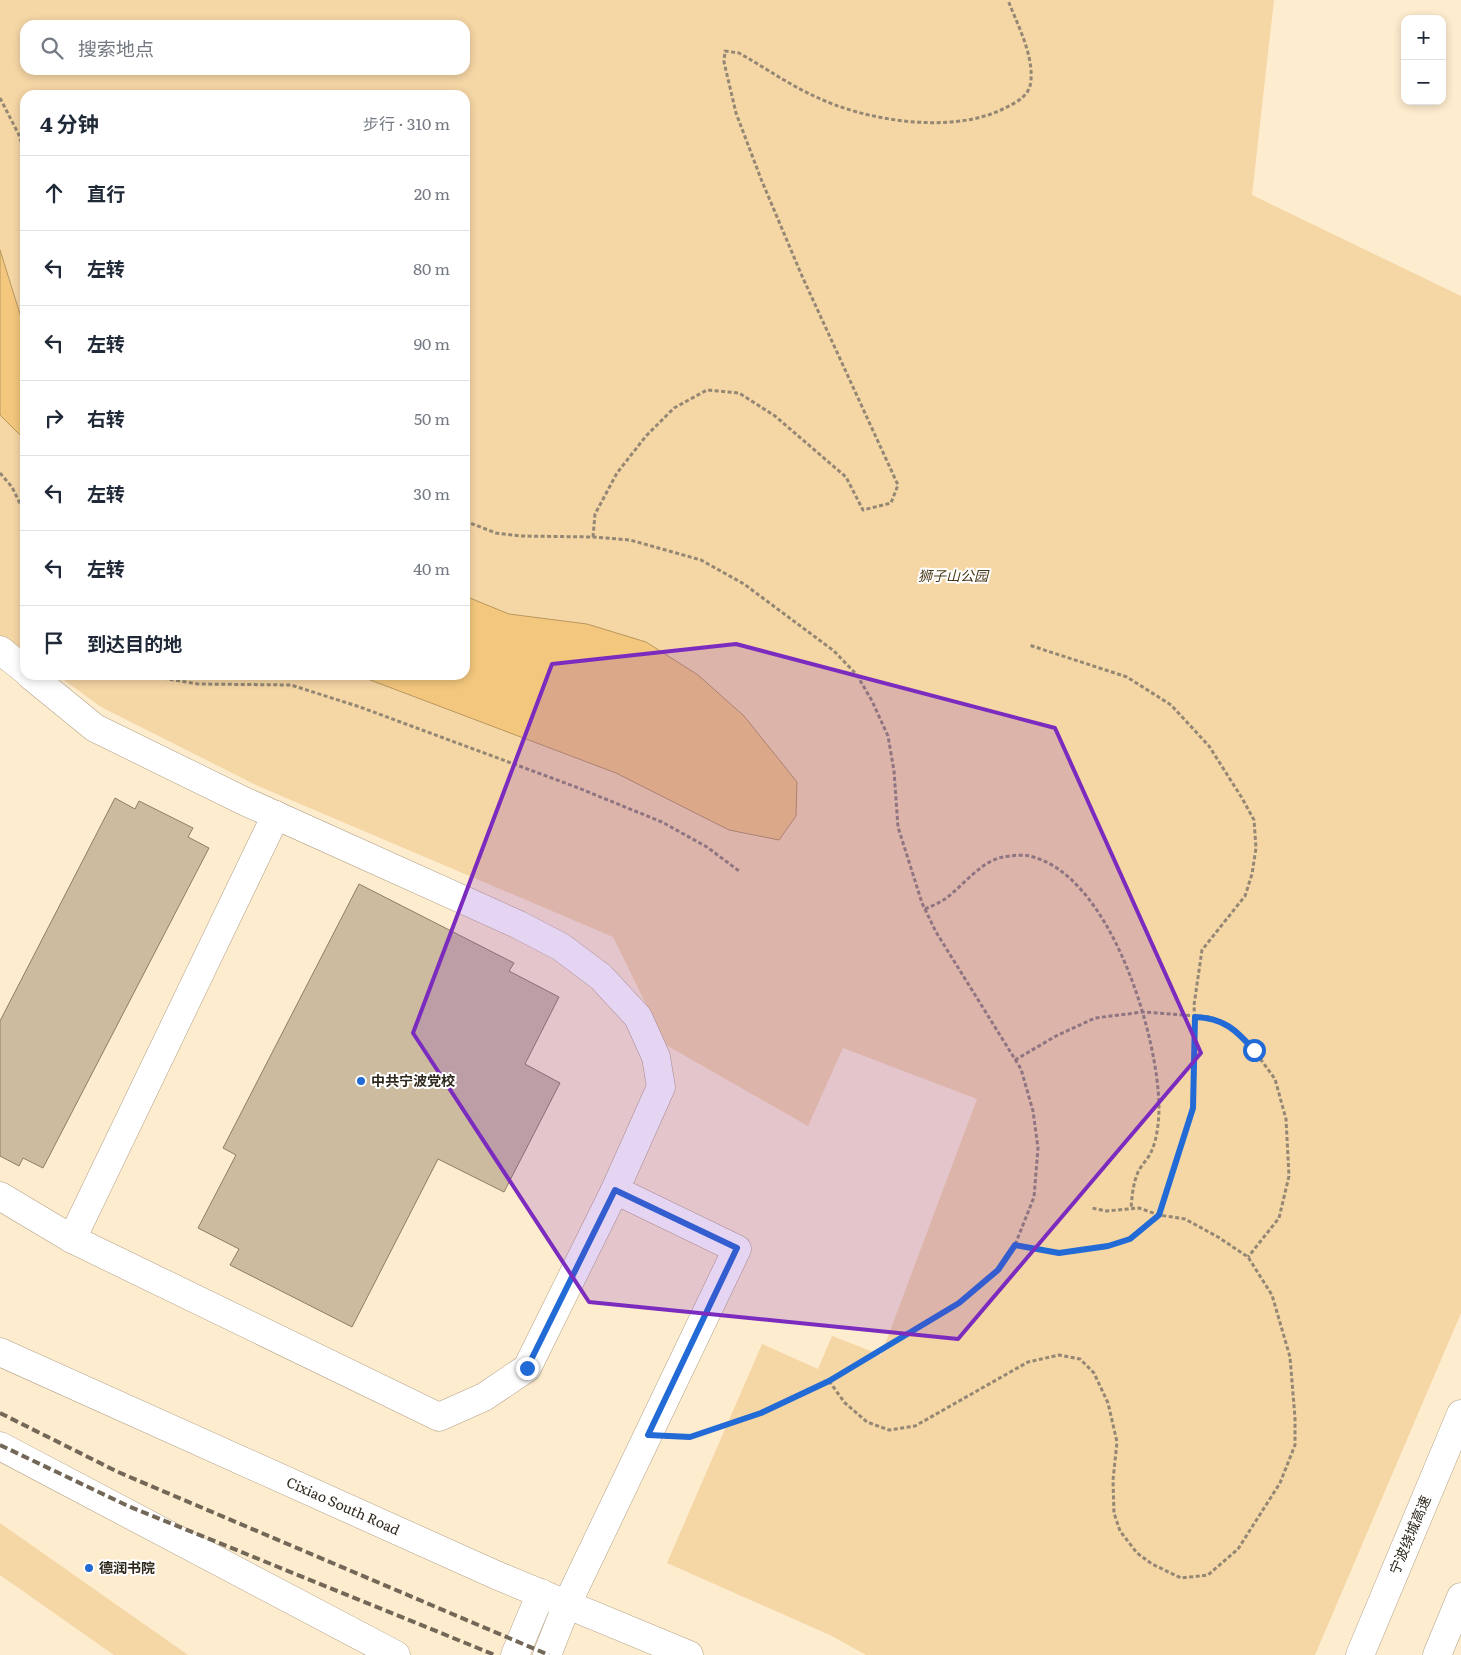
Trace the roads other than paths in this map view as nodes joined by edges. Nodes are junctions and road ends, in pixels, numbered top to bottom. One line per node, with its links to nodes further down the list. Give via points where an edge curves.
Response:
1 (0, 650): 2 (main road)
2 (20, 666)
3 (36, 680): 4 (main road, via 95,728)
4 (276, 815): 5 (main road, via 519,925 561,947 601,977 638,1018 656,1057 661,1087); 7 (main road)
5 (615, 1190): 7 (main road, via 527,1368 484,1397 439,1417); 13 (main road, via 737,1248)
6 (0, 1196): 7 (main road)
7 (72, 1239)
8 (0, 1352): 11 (main road, Cixiao South Road)
9 (1461, 1414): 18 (main road, 宁波绕城高速)
10 (0, 1446): 14 (main road)
11 (541, 1593): 13 (main road, Cixiao South Road); 15 (main road)
12 (1461, 1597): 19 (main road)
13 (567, 1604): 16 (main road); 17 (main road, Cixiao South Road)
14 (396, 1655)
15 (515, 1655)
16 (548, 1655)
17 (689, 1655)
18 (1360, 1655)
19 (1436, 1655)

